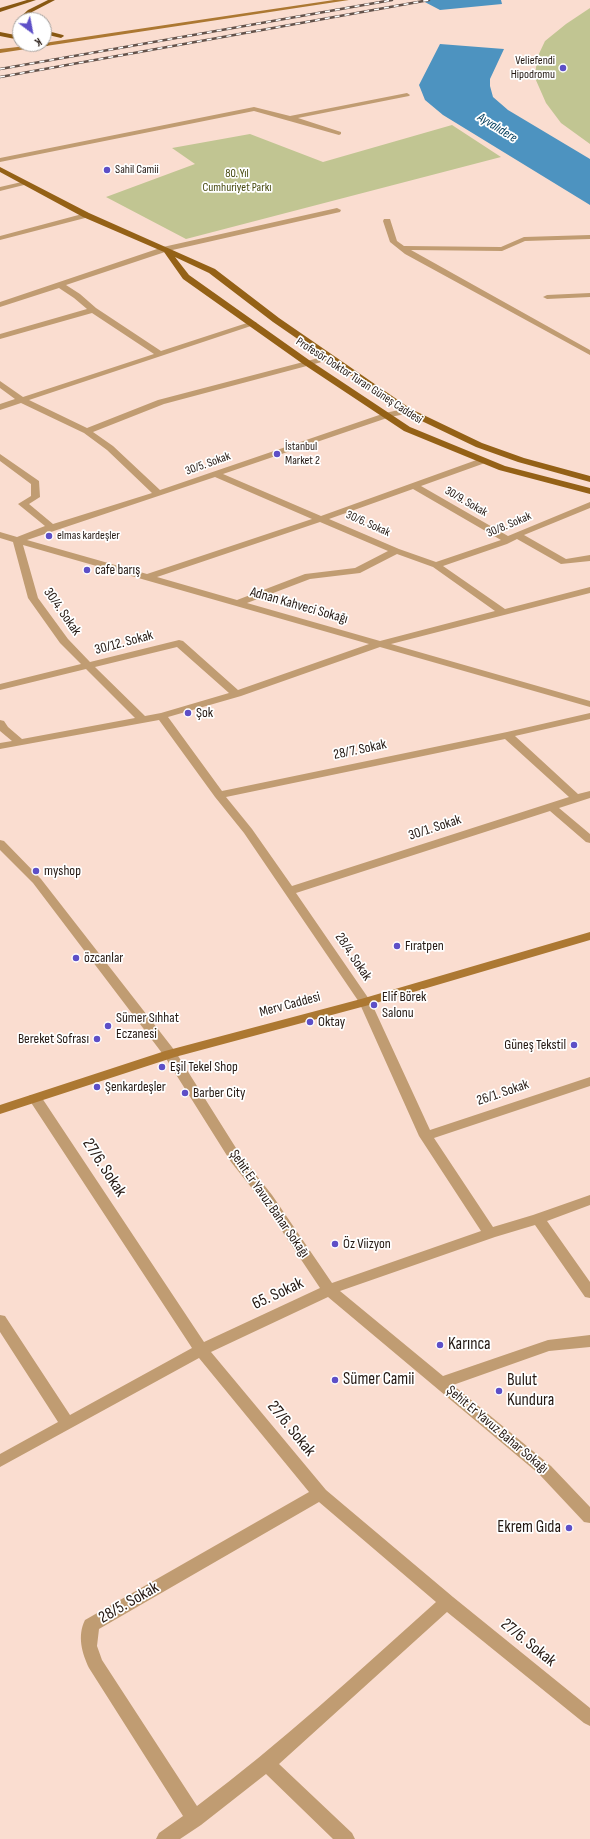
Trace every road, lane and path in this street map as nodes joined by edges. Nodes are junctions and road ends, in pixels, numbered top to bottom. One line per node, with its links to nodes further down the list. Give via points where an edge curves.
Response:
1 (33, 0): 4 (highway)
2 (52, 0): 5 (highway)
3 (346, 0): 6 (main road)
4 (0, 10)
5 (29, 12)
6 (198, 22): 10 (main road); 12 (main road)
7 (0, 34): 9 (highway)
8 (52, 34): 10 (highway)
9 (12, 36)
10 (61, 36): 11 (main road); 12 (main road)
11 (52, 39)
12 (70, 41): 13 (main road)
13 (52, 42)
14 (12, 43): 15 (main road)
15 (0, 44)
16 (12, 49): 17 (main road)
17 (0, 51)
18 (407, 95): 19 (street)
19 (290, 118): 20 (street); 21 (street, via 254,109)
20 (339, 133)
21 (0, 160)
22 (0, 169): 23 (main road, Profesör Doktor Turan Güneş Caddesi)
23 (26, 183): 24 (street); 26 (main road, Profesör Doktor Turan Güneş Caddesi)
24 (0, 189)
25 (337, 210): 31 (street)
26 (86, 215): 29 (street); 31 (main road, Profesör Doktor Turan Güneş Caddesi)
27 (387, 221): 30 (street, via 394,242)
28 (590, 237): 30 (street, via 524,239 502,249)
29 (0, 238)
30 (402, 248): 39 (street)
31 (166, 249): 32 (street); 37 (main road, Profesör Doktor Turan Güneş Caddesi, via 186,276); 41 (main road, Profesör Doktor Turan Güneş Caddesi, via 212,271)
32 (60, 285): 35 (street); 36 (street, via 78,296)
33 (590, 295): 34 (street)
34 (547, 297)
35 (1, 304)
36 (93, 310): 38 (street); 40 (street)
37 (253, 324): 40 (street); 42 (main road, Profesör Doktor Turan Güneş Caddesi)
38 (0, 337)
39 (590, 353)
40 (160, 354): 44 (street)
41 (330, 357): 42 (street); 46 (main road, Profesör Doktor Turan Güneş Caddesi)
42 (306, 362): 47 (main road, Profesör Doktor Turan Güneş Caddesi); 48 (street, via 161,402)
43 (0, 384): 44 (street)
44 (22, 400): 45 (street); 48 (street)
45 (0, 407)
46 (408, 412): 47 (street, 30/5. Sokak); 52 (main road, Profesör Doktor Turan Güneş Caddesi, via 479,445 521,460)
47 (388, 415): 50 (main road, Profesör Doktor Turan Güneş Caddesi, via 407,429); 51 (street, 30/5. Sokak)
48 (87, 431): 55 (street, via 110,448)
49 (0, 457): 58 (street, via 36,483 35,497 23,504)
50 (482, 461): 53 (street); 54 (main road, Profesör Doktor Turan Güneş Caddesi)
51 (215, 474): 55 (street, 30/5. Sokak); 57 (street, 30/6. Sokak)
52 (590, 479)
53 (414, 486): 57 (street); 61 (street, 30/9. Sokak)
54 (590, 491)
55 (158, 494): 58 (street, 30/5. Sokak)
56 (590, 505): 60 (street, 30/8. Sokak)
57 (322, 518): 63 (street, 30/6. Sokak); 66 (street)
58 (52, 527): 62 (street, 30/5. Sokak)
59 (0, 535): 62 (street, Adnan Kahveci Sokağı)
60 (517, 535): 61 (street, 30/8. Sokak); 64 (street, via 564,562)
61 (507, 539): 65 (street, 30/8. Sokak)
62 (17, 540): 66 (street, Adnan Kahveci Sokağı); 71 (street, 30/4. Sokak, via 33,598 64,641)
63 (396, 551): 65 (street, 30/6. Sokak); 68 (street, via 357,571 308,576)
64 (590, 558)
65 (436, 565): 69 (street, 30/6. Sokak)
66 (147, 577): 68 (street, Adnan Kahveci Sokağı)
67 (590, 590): 69 (street)
68 (238, 602): 70 (street, Adnan Kahveci Sokağı)
69 (503, 612): 70 (street)
70 (382, 644): 73 (street); 74 (street, Adnan Kahveci Sokağı)
71 (89, 666): 72 (street, 30/12. Sokak); 73 (street, 30/12. Sokak, via 179,643); 77 (street, 30/4. Sokak)
72 (0, 687)
73 (237, 694): 75 (street)
74 (590, 704)
75 (162, 716): 77 (street); 83 (street, 28/4. Sokak)
76 (590, 716): 79 (street, 28/7. Sokak)
77 (143, 720): 80 (street)
78 (0, 723): 80 (street)
79 (507, 735): 83 (street, 28/7. Sokak); 84 (street)
80 (21, 743): 81 (street)
81 (0, 746)
82 (590, 794): 84 (street, 30/1. Sokak)
83 (219, 795): 88 (street, 28/4. Sokak, via 248,831)
84 (576, 798): 85 (street, 30/1. Sokak)
85 (551, 806): 86 (street); 88 (street, 30/1. Sokak)
86 (590, 840)
87 (0, 843): 91 (street, Şehit Er Yavuz Bahar Sokağı, via 37,881)
88 (289, 891): 90 (street, 28/4. Sokak)
89 (590, 936): 90 (main road, Merv Caddesi)
90 (366, 1002): 91 (main road, Merv Caddesi); 95 (street, 28/4. Sokak)
91 (170, 1054): 93 (main road, Merv Caddesi); 99 (street, Şehit Er Yavuz Bahar Sokağı, via 236,1159)
92 (590, 1081): 95 (street, 26/1. Sokak)
93 (35, 1098): 94 (main road, Merv Caddesi); 103 (street, 27/6. Sokak)
94 (0, 1110)
95 (426, 1136): 98 (street, 28/4. Sokak)
96 (590, 1200): 97 (street, 65. Sokak)
97 (538, 1219): 98 (street, 65. Sokak); 100 (street)
98 (490, 1233): 99 (street, 65. Sokak)
99 (329, 1290): 103 (street, 65. Sokak); 104 (street, Şehit Er Yavuz Bahar Sokağı)
100 (590, 1293)
101 (0, 1320): 105 (street)
102 (590, 1341): 104 (street, via 548,1346)
103 (201, 1350): 105 (street, 65. Sokak); 107 (street, 27/6. Sokak)
104 (441, 1383): 108 (street, Şehit Er Yavuz Bahar Sokağı, via 546,1470)
105 (67, 1424): 106 (street, 65. Sokak)
106 (0, 1461)
107 (320, 1494): 109 (street, 27/6. Sokak); 112 (street, 28/5. Sokak, via 91,1625 89,1646 95,1663)
108 (590, 1517)
109 (447, 1602): 110 (street, 27/6. Sokak); 111 (street)
110 (590, 1718)
111 (267, 1764): 112 (street); 114 (street)
112 (195, 1819): 113 (street)
113 (165, 1839)
114 (346, 1839)

